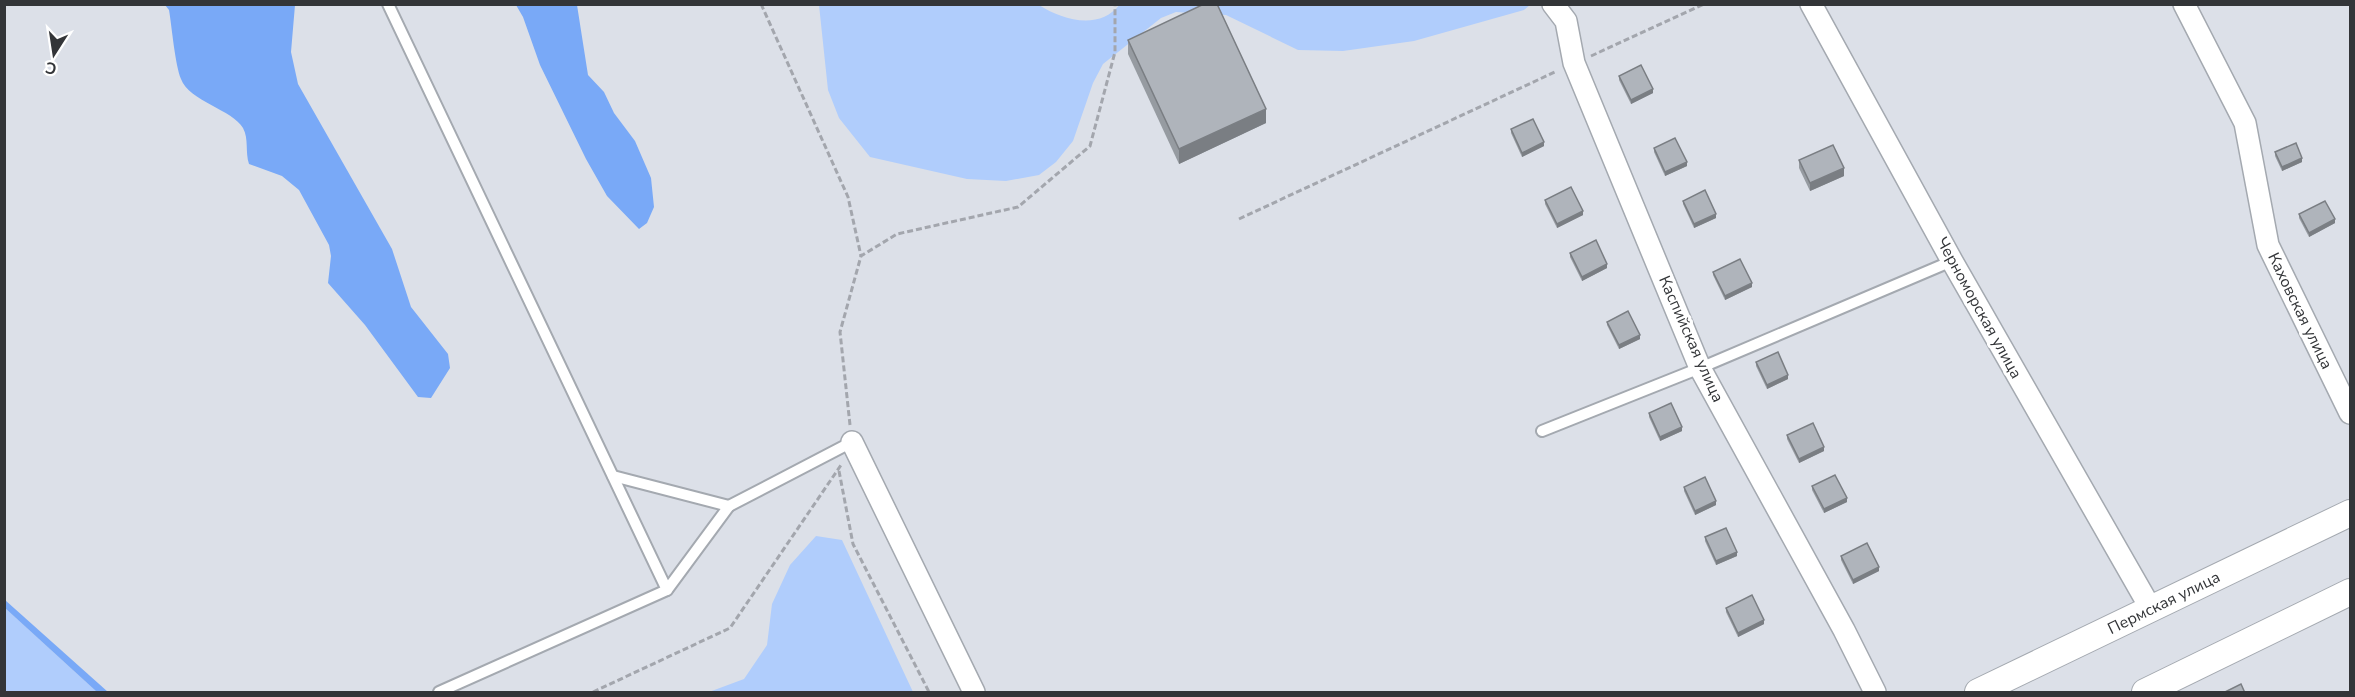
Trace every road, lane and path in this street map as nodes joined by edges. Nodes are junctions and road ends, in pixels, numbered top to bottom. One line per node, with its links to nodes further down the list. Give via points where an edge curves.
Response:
1 (388, 4): 17 (lane)
2 (761, 4): 10 (path, via 848,197)
3 (1115, 4): 10 (path, via 1115,52 1090,146 1018,207 897,234)
4 (1553, 4): 8 (street, Каспийская улица, via 1566,21)
5 (1704, 4): 8 (path)
6 (1811, 4): 11 (street, Черноморская улица)
7 (2184, 4): 13 (street, Каховская улица, via 2245,123 2268,245)
8 (1574, 63): 9 (path); 12 (street, Каспийская улица)
9 (1239, 219)
10 (861, 256): 15 (path, via 840,332)
11 (1952, 261): 12 (lane); 22 (street, Черноморская улица)
12 (1700, 368): 14 (lane); 28 (street, Каспийская улица)
13 (2350, 413)
14 (1542, 431)
15 (852, 442): 16 (path); 18 (lane); 27 (street)
16 (838, 471): 25 (path, via 730,628); 26 (path, via 853,544)
17 (613, 476): 18 (lane); 20 (lane)
18 (729, 506): 20 (lane)
19 (2350, 513): 22 (street, Пермская улица)
20 (667, 590): 24 (lane)
21 (2350, 592): 23 (street)
22 (2151, 609): 29 (street, Пермская улица)
23 (2173, 687): 30 (street)
24 (440, 693)
25 (593, 693)
26 (929, 693)
27 (974, 693)
28 (1875, 693)
29 (1978, 693)
30 (2145, 693)

